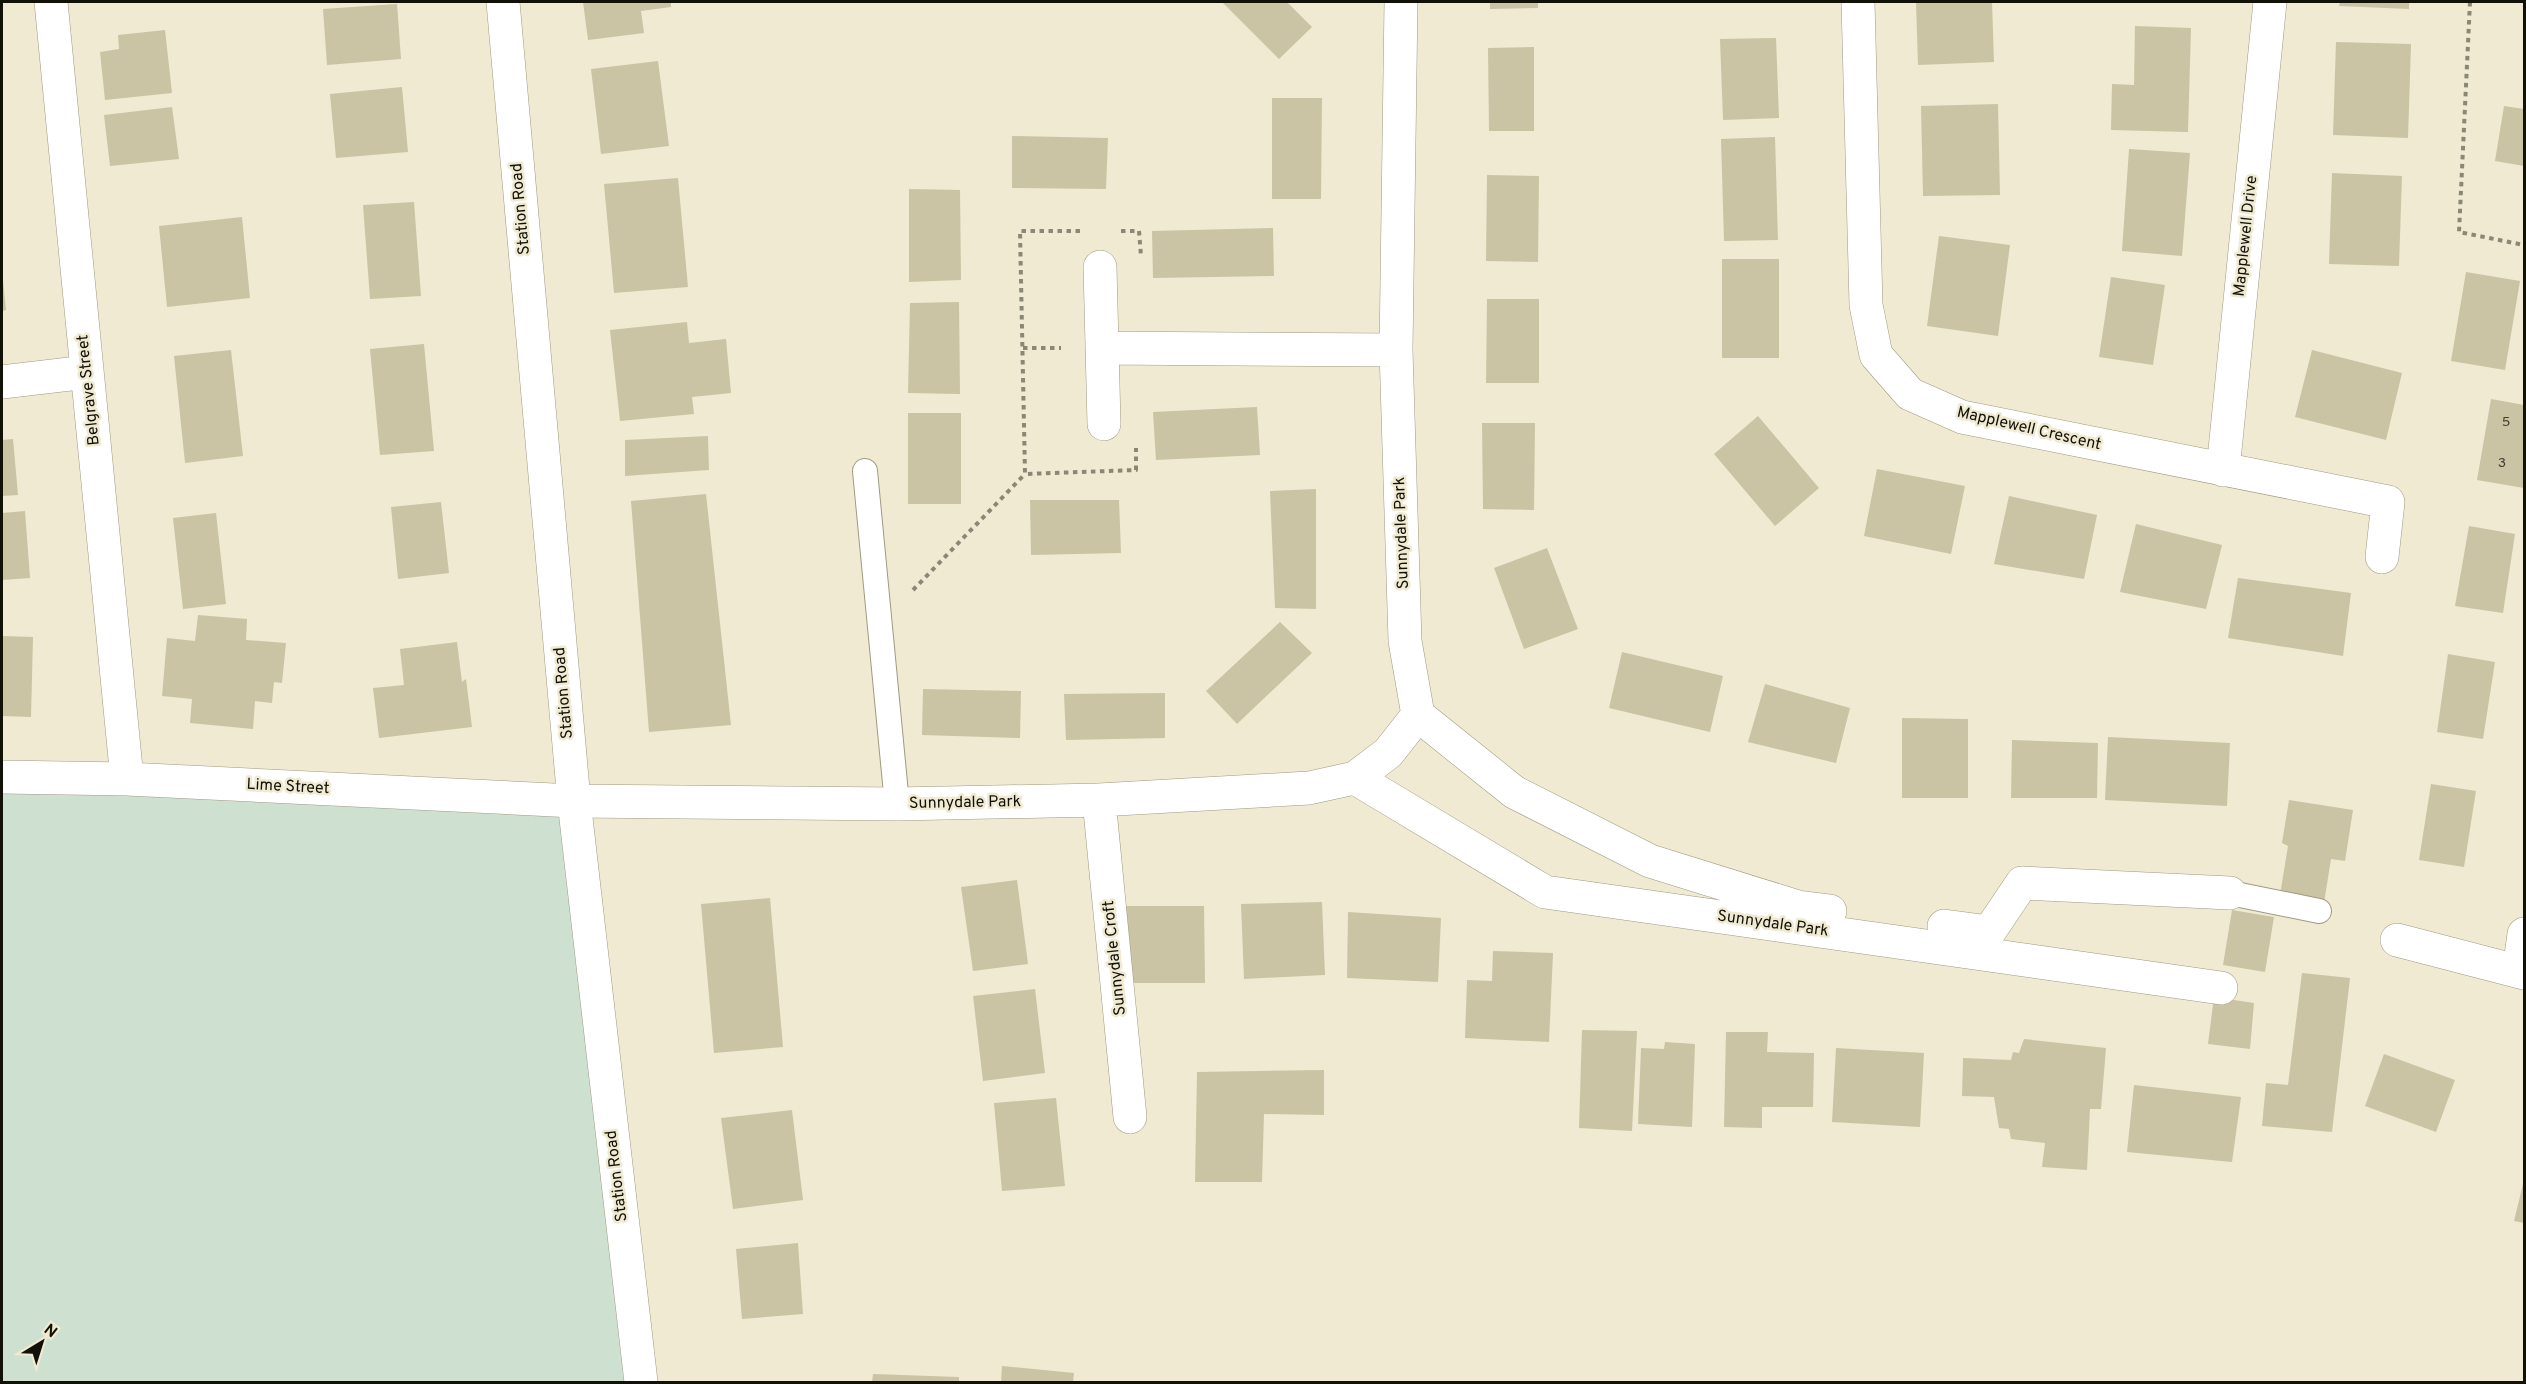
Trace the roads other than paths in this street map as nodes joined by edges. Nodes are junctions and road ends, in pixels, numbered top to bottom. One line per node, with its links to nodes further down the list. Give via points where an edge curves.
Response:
1 (51, 2): 9 (street, Belgrave Street)
2 (503, 2): 20 (street, Station Road)
3 (1401, 2): 8 (street, Sunnydale Park)
4 (1858, 2): 13 (street, Mapplewell Crescent, via 1866,305 1876,355 1910,393 1962,417)
5 (2270, 2): 13 (street, Mapplewell Drive)
6 (1100, 267): 7 (street)
7 (1103, 348): 8 (street); 11 (street)
8 (1396, 350): 15 (street, Sunnydale Park, via 1405,641)
9 (87, 372): 10 (street); 18 (street, Belgrave Street)
10 (2, 382)
11 (1104, 424)
12 (865, 471): 21 (lane)
13 (2223, 471): 14 (street, Mapplewell Crescent, via 2388,501)
14 (2382, 557)
15 (1418, 715): 17 (street, Sunnydale Park, via 1388,753); 22 (street, Sunnydale Park, via 1524,798 1650,861 1798,907 1989,932 2022,883)
16 (2, 777): 18 (street, Lime Street)
17 (1354, 778): 19 (street, Sunnydale Park, via 1309,788); 27 (street, Sunnydale Park, via 1545,892)
18 (127, 779): 20 (street, Lime Street)
19 (1099, 800): 21 (street, Sunnydale Park); 28 (street, Sunnydale Croft)
20 (573, 801): 21 (street, Sunnydale Park); 29 (street, Station Road)
21 (897, 804)
22 (2230, 893): 23 (lane)
23 (2319, 911)
24 (2524, 934): 26 (street)
25 (2397, 940): 26 (street)
26 (2522, 972)
27 (2221, 988)
28 (1130, 1117)
29 (641, 1383)

